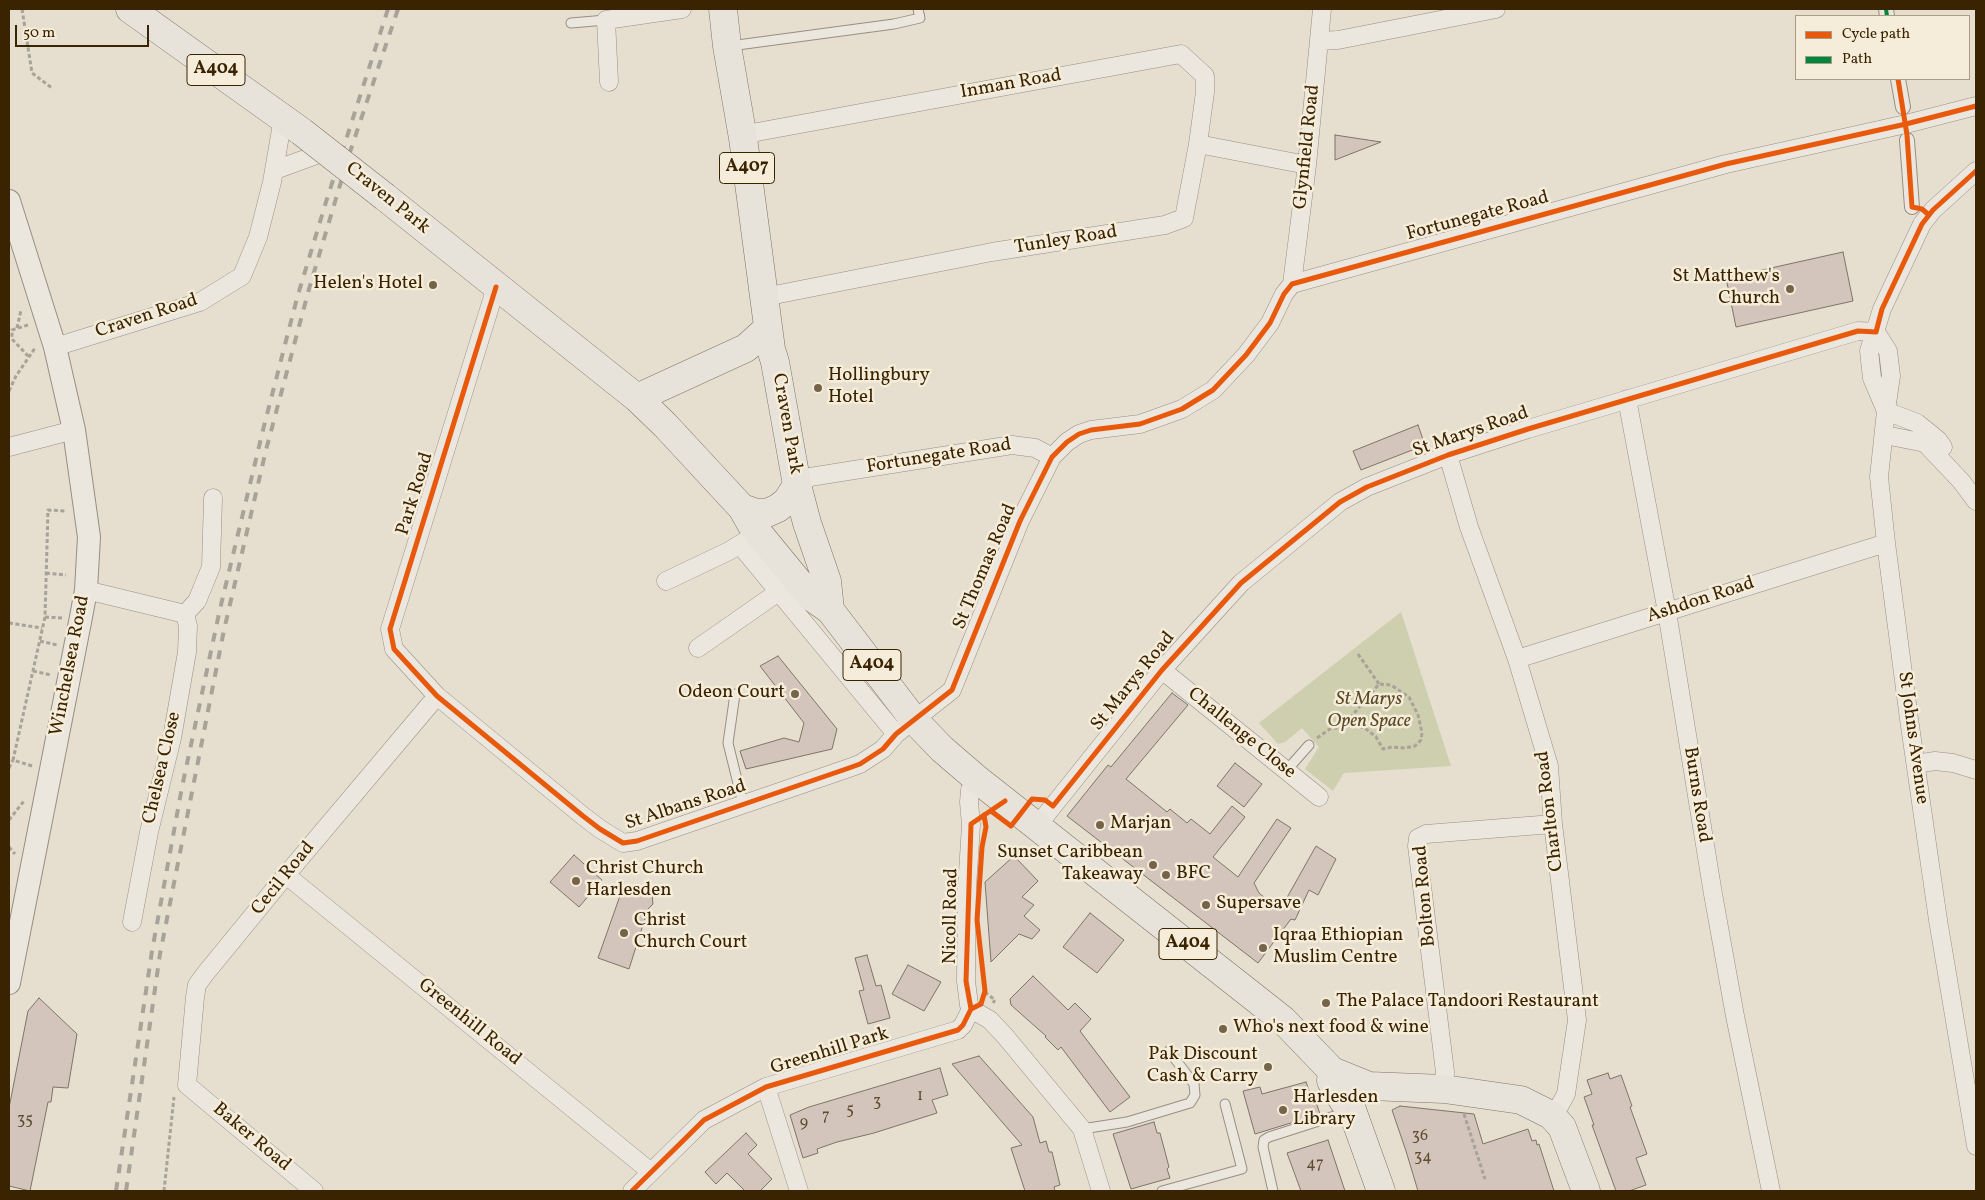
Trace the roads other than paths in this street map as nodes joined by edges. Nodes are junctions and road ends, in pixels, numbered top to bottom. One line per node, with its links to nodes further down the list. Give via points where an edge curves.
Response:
1 (130, 9): 15 (main road, Craven Park / A404)
2 (682, 9): 7 (street)
3 (723, 9): 10 (main road, Craven Park / A407)
4 (918, 9): 10 (lane, via 920,18 894,24)
5 (1322, 9): 9 (street, Glynfield Road)
6 (1496, 9): 9 (street, via 1338,40)
7 (606, 20): 8 (lane); 12 (street)
8 (571, 23)
9 (1319, 40): 20 (street, Glynfield Road)
10 (727, 46): 16 (main road, Craven Park / A407)
11 (1898, 80): 14 (street)
12 (608, 82)
13 (1976, 106): 25 (street, Fortunegate Road, via 1726,164)
14 (1903, 107)
15 (292, 125): 19 (main road, Craven Park / A404, bridge); 21 (street, Craven Road)
16 (743, 138): 18 (street, Inman Road, via 757,132 1181,54 1205,76); 27 (main road, Craven Park / A407)
17 (1907, 140): 24 (street)
18 (1198, 144): 20 (street); 27 (street, Tunley Road, via 1184,218 1165,225 992,252)
19 (327, 151): 21 (street); 26 (main road, Craven Park / A404, bridge)
20 (1307, 165): 25 (street, Glynfield Road)
21 (275, 170): 30 (street, Craven Road, via 258,236 242,276 200,302)
22 (1976, 171): 29 (street, via 1922,224 1882,309)
23 (9, 201): 30 (street, Winchelsea Road)
24 (1912, 207)
25 (1292, 284): 42 (street, via 1270,323 1246,355 1212,390 1182,409 1140,424 1079,434)
26 (496, 287): 34 (main road, Craven Park / A404); 61 (street, Park Road, via 390,629 394,649)
27 (764, 298): 28 (main road, Craven Park / A407)
28 (768, 328): 31 (main road); 32 (main road, Craven Park / A407)
29 (1876, 332): 35 (street, St Marys Road, via 1858,331); 36 (street, St Johns Avenue, via 1888,351 1891,376)
30 (46, 346): 38 (street, Winchelsea Road)
31 (746, 348): 32 (main road, Craven Park); 33 (main road)
32 (775, 362): 44 (main road, Craven Park / A404)
33 (674, 381): 34 (main road); 37 (main road)
34 (637, 398): 37 (main road, Craven Park / A404)
35 (1627, 399): 41 (street, St Marys Road); 54 (street, Burns Road)
36 (1886, 411): 39 (street, St Johns Avenue); 43 (street, via 1917,423 1938,440)
37 (665, 424): 47 (main road, Craven Park / A404)
38 (74, 430): 40 (street); 52 (street, Winchelsea Road, via 89,538)
39 (1885, 435): 43 (street, via 1924,443); 49 (street, St Johns Avenue, via 1879,477)
40 (9, 447)
41 (1448, 455): 57 (street, Charlton Road, via 1469,527); 58 (street, St Marys Road, via 1367,487 1340,502 1241,583)
42 (1052, 457): 44 (street, Fortunegate Road, via 1035,448 1012,445 810,478); 59 (street, St Thomas Road, via 1020,521)
43 (1961, 480): 46 (street)
44 (797, 485): 47 (main road, via 786,501 767,513); 53 (main road, A404, via 826,581)
45 (213, 498): 55 (street, via 211,567 197,601)
46 (1976, 502)
47 (742, 508): 48 (main road, A404)
48 (749, 539): 50 (street); 51 (main road, A404)
49 (1886, 543): 54 (street, Ashdon Road); 64 (street, St Johns Avenue)
50 (666, 581)
51 (788, 586): 53 (main road, A404); 56 (street); 62 (street)
52 (86, 590): 55 (street); 73 (street, Winchelsea Road)
53 (830, 610): 62 (main road, A404)
54 (1667, 612): 57 (street, Ashdon Road); 97 (street, Burns Road, via 1731,998)
55 (185, 614): 74 (street, Chelsea Close, via 187,652)
56 (698, 648)
57 (1518, 659): 70 (street, Charlton Road, via 1549,766)
58 (1162, 670): 66 (street, Challenge Close); 71 (street, St Marys Road)
59 (952, 690): 62 (street, St Albans Road)
60 (735, 694): 69 (lane, via 728,743)
61 (437, 696): 69 (street, St Albans Road, via 583,816 623,842 645,839); 72 (street, Cecil Road)
62 (905, 727): 67 (main road, A404, via 942,748); 69 (street, St Albans Road, via 883,749 860,764)
63 (1312, 743): 66 (lane)
64 (1916, 764): 65 (street, via 1935,761); 87 (street, St Johns Avenue)
65 (1976, 770)
66 (1286, 771): 68 (street, Challenge Close)
67 (978, 780): 71 (main road, A404); 76 (street, Nicoll Road, via 970,790 969,802 966,981)
68 (1319, 797)
69 (743, 804)
70 (1553, 824): 82 (street, Bolton Road, via 1426,834 1418,838 1445,1072); 85 (street, Charlton Road, via 1577,1020 1566,1094)
71 (1037, 826): 78 (main road, A404, via 1283,1020)
72 (286, 875): 79 (street, Cecil Road, via 198,986); 88 (street, Greenhill Road)
73 (16, 905): 75 (street, Winchelsea Road)
74 (132, 922)
75 (9, 983)
76 (971, 1009): 81 (street, Greenhill Park, via 958,1030); 86 (street, via 990,1020 1005,1036)
77 (1169, 1051): 86 (lane, via 1194,1084 1195,1095 1190,1103 1127,1122)
78 (1332, 1071): 80 (main road, A404); 84 (main road, A404, via 1331,1081)
79 (187, 1084): 89 (street, Baker Road)
80 (1369, 1086): 82 (main road, A404); 84 (main road)
81 (766, 1087): 88 (street, Greenhill Park, via 704,1120); 91 (street)
82 (1444, 1089): 85 (main road, A404, via 1521,1100)
83 (1225, 1104): 93 (lane, via 1242,1169)
84 (1352, 1110): 94 (lane, via 1264,1140); 95 (main road, A404)
85 (1551, 1115): 96 (main road, A404, via 1562,1128)
86 (1082, 1129): 92 (street)
87 (1976, 1146)
88 (651, 1172): 90 (street, Greenhill Park)
89 (314, 1191)
90 (632, 1191)
91 (799, 1191)
92 (1101, 1191)
93 (1162, 1191)
94 (1273, 1191)
95 (1381, 1191)
96 (1586, 1191)
97 (1771, 1191)

